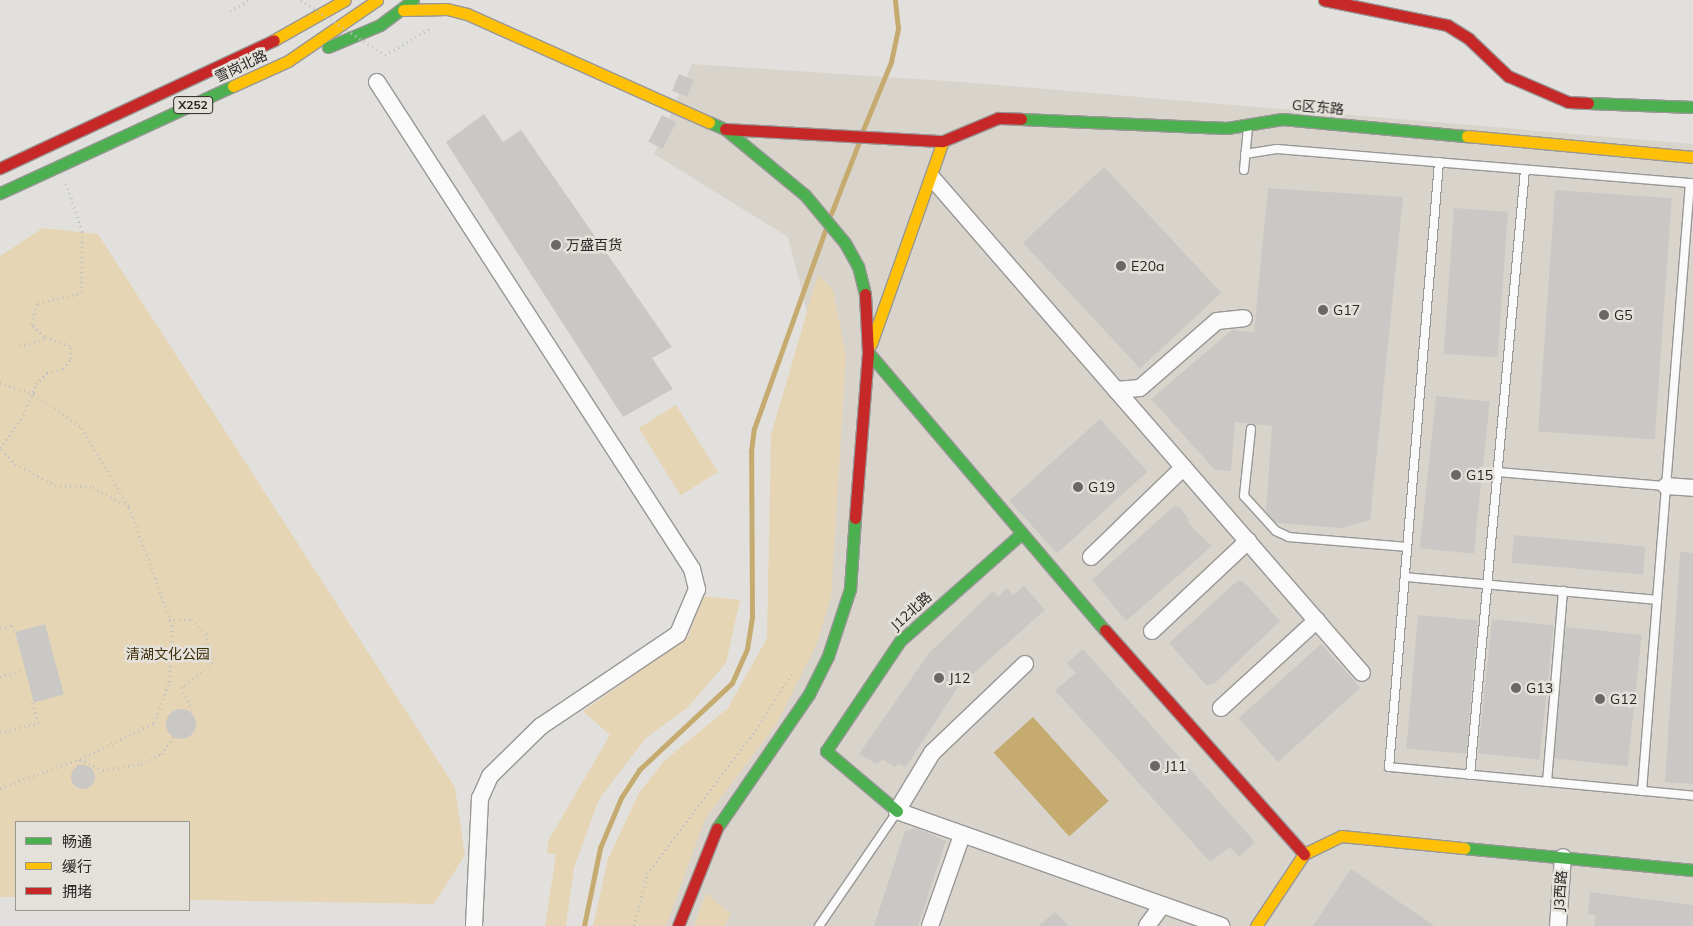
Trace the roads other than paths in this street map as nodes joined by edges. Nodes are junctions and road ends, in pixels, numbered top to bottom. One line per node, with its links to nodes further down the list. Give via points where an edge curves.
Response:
1 (345, 0): 17 (main road, 雪岗北路 / X252, via 279,38)
2 (377, 0): 8 (main road, 雪岗北路 / X252)
3 (413, 0): 6 (main road)
4 (458, 0): 7 (main road)
5 (1324, 0): 10 (main road, via 1447,25 1469,39 1508,76 1549,97 1593,106)
6 (402, 10): 7 (main road, via 447,9); 8 (main road, via 359,36)
7 (467, 14): 12 (main road)
8 (288, 61): 22 (main road, 雪岗北路 / X252)
9 (377, 82): 54 (street, via 692,569 697,589 678,634 542,726 490,776 480,798)
10 (1693, 107)
11 (1248, 125): 13 (main road, G区东路, via 1227,128 998,118); 14 (lane); 15 (main road, G区东路, via 1282,119)
12 (725, 129): 13 (main road); 24 (main road, via 805,195 845,243 858,266 865,292)
13 (944, 140): 20 (main road)
14 (1245, 154): 16 (lane, via 1277,149); 18 (lane)
15 (1693, 157)
16 (1439, 162): 19 (lane); 33 (lane)
17 (0, 168)
18 (1244, 170)
19 (1526, 170): 21 (lane); 28 (lane)
20 (933, 179): 24 (main road); 25 (street)
21 (1692, 183): 29 (lane)
22 (0, 193)
23 (1244, 318): 25 (street, via 1217,321 1140,388)
24 (868, 352): 31 (main road); 55 (main road, via 850,589 831,648 809,694 718,826)
25 (1116, 390): 27 (street)
26 (1251, 429): 33 (lane, via 1244,496 1276,531 1289,537)
27 (1184, 467): 32 (street); 34 (street)
28 (1498, 472): 29 (lane); 36 (lane)
29 (1666, 486): 30 (street); 38 (lane)
30 (1693, 488)
31 (1020, 535): 48 (main road, J12北路, via 900,642 826,751); 50 (main road)
32 (1248, 542): 39 (street); 40 (street)
33 (1407, 547): 35 (lane)
34 (1091, 557)
35 (1405, 577): 36 (lane); 44 (lane, via 1389,768)
36 (1487, 585): 37 (lane); 44 (lane)
37 (1563, 592): 38 (lane); 45 (lane)
38 (1657, 600): 46 (lane)
39 (1316, 620): 42 (street); 43 (street)
40 (1152, 631)
41 (1025, 664): 48 (street, via 932,753)
42 (1362, 673)
43 (1221, 708)
44 (1470, 775): 45 (lane)
45 (1547, 782): 46 (lane)
46 (1642, 791): 47 (lane)
47 (1693, 796)
48 (898, 811): 49 (street); 56 (lane)
49 (962, 835): 53 (street); 57 (street)
50 (1304, 854): 51 (main road, via 1329,840 1358,836); 60 (main road)
51 (1563, 857): 52 (main road); 61 (street, J3西路)
52 (1693, 870)
53 (1162, 905): 58 (street); 59 (street)
54 (474, 926)
55 (678, 926)
56 (819, 926)
57 (930, 926)
58 (1147, 926)
59 (1221, 926)
60 (1256, 926)
61 (1558, 926)

